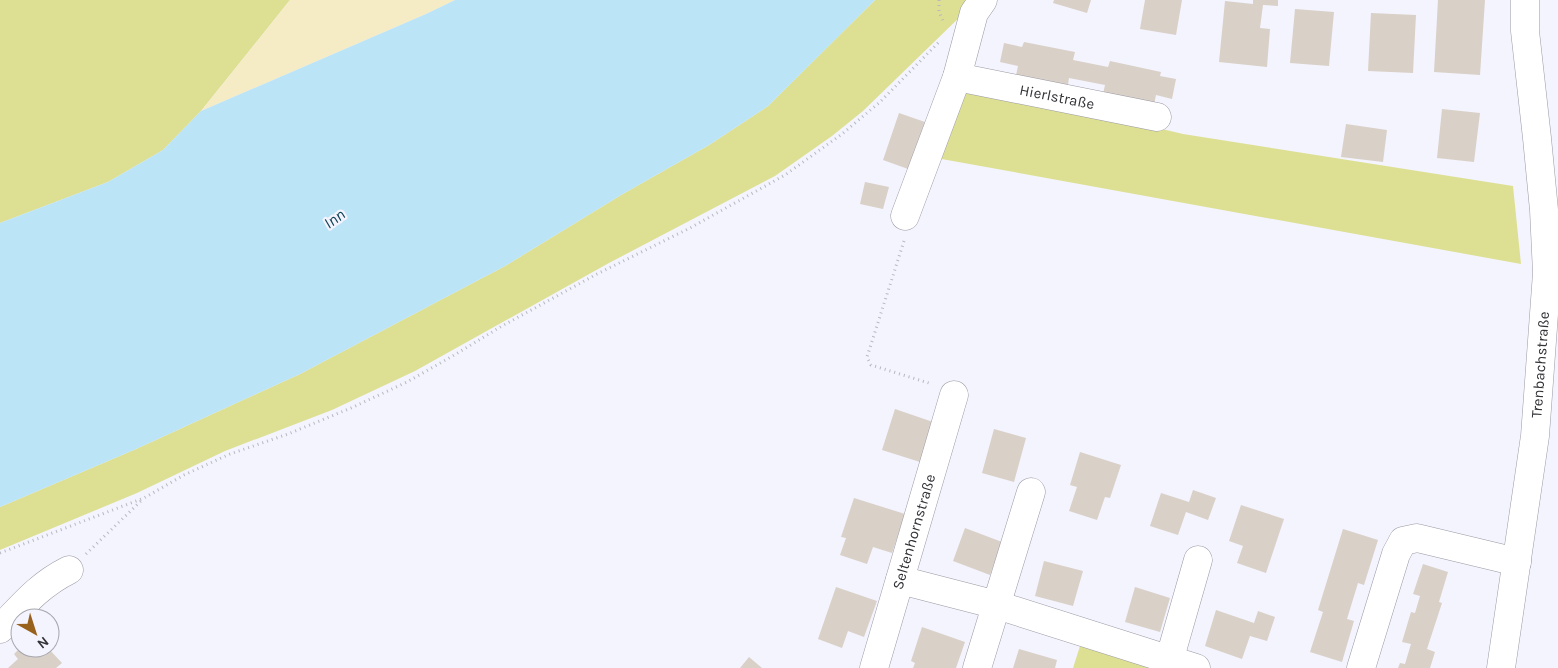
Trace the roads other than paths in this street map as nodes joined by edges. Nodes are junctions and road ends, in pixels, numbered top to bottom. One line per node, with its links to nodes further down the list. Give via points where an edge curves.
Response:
1 (983, 0): 3 (street, via 974,13)
2 (1525, 0): 6 (street, Trenbachstraße, via 1525,31 1537,138)
3 (957, 77): 4 (street, Hierlstraße); 5 (street)
4 (1157, 117)
5 (905, 216)
6 (1552, 237): 10 (street, Trenbachstraße, via 1546,273 1535,436)
7 (954, 395): 12 (street, Seltenhornstraße)
8 (1031, 492): 13 (street)
9 (1198, 560): 15 (street)
10 (1516, 562): 19 (street, via 1417,538 1403,541 1396,554); 20 (street, Trenbachstraße)
11 (70, 570): 14 (street, via 36,591)
12 (900, 580): 13 (street); 16 (street, Seltenhornstraße)
13 (997, 605): 15 (street); 17 (street)
14 (0, 629)
15 (1168, 664): 18 (street)
16 (874, 668)
17 (977, 668)
18 (1196, 668)
19 (1361, 668)
20 (1501, 668)

